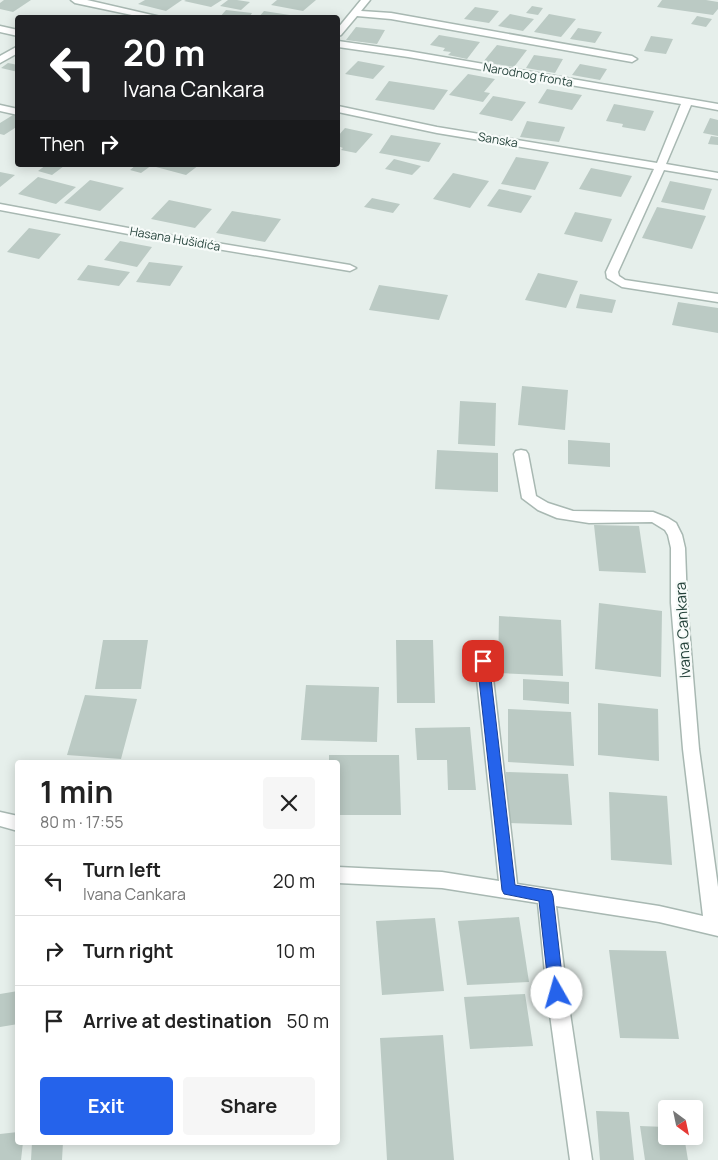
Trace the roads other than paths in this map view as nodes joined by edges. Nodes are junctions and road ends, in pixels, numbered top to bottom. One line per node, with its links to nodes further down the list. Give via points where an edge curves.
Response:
1 (75, 0): 4 (street)
2 (366, 0): 3 (street)
3 (355, 13): 6 (street); 10 (street, via 391,16)
4 (147, 15)
5 (0, 29): 7 (street)
6 (340, 31)
7 (15, 32)
8 (340, 44): 12 (street, Narodnog fronta)
9 (15, 51): 11 (street)
10 (632, 59)
11 (0, 60)
12 (687, 102): 13 (street, Narodnog fronta); 17 (street)
13 (718, 107)
14 (0, 108): 16 (street)
15 (340, 109): 17 (street, Sanska, via 437,130)
16 (15, 111)
17 (660, 167): 18 (street, Sanska); 21 (street, via 612,278 622,283)
18 (718, 176)
19 (0, 207): 20 (street, Hasana Hušidića)
20 (350, 268)
21 (718, 298)
22 (521, 454): 29 (street, Ivana Cankara, via 529,498 546,510 570,517 653,517 671,527 675,535 691,749)
23 (483, 661): 27 (street)
24 (0, 819): 25 (street)
25 (15, 823)
26 (340, 875): 27 (street, Ivana Cankara, via 442,880)
27 (509, 890): 28 (street, Ivana Cankara)
28 (546, 896): 29 (street, Ivana Cankara, via 659,914); 30 (street)
29 (716, 927)
30 (581, 1160)

